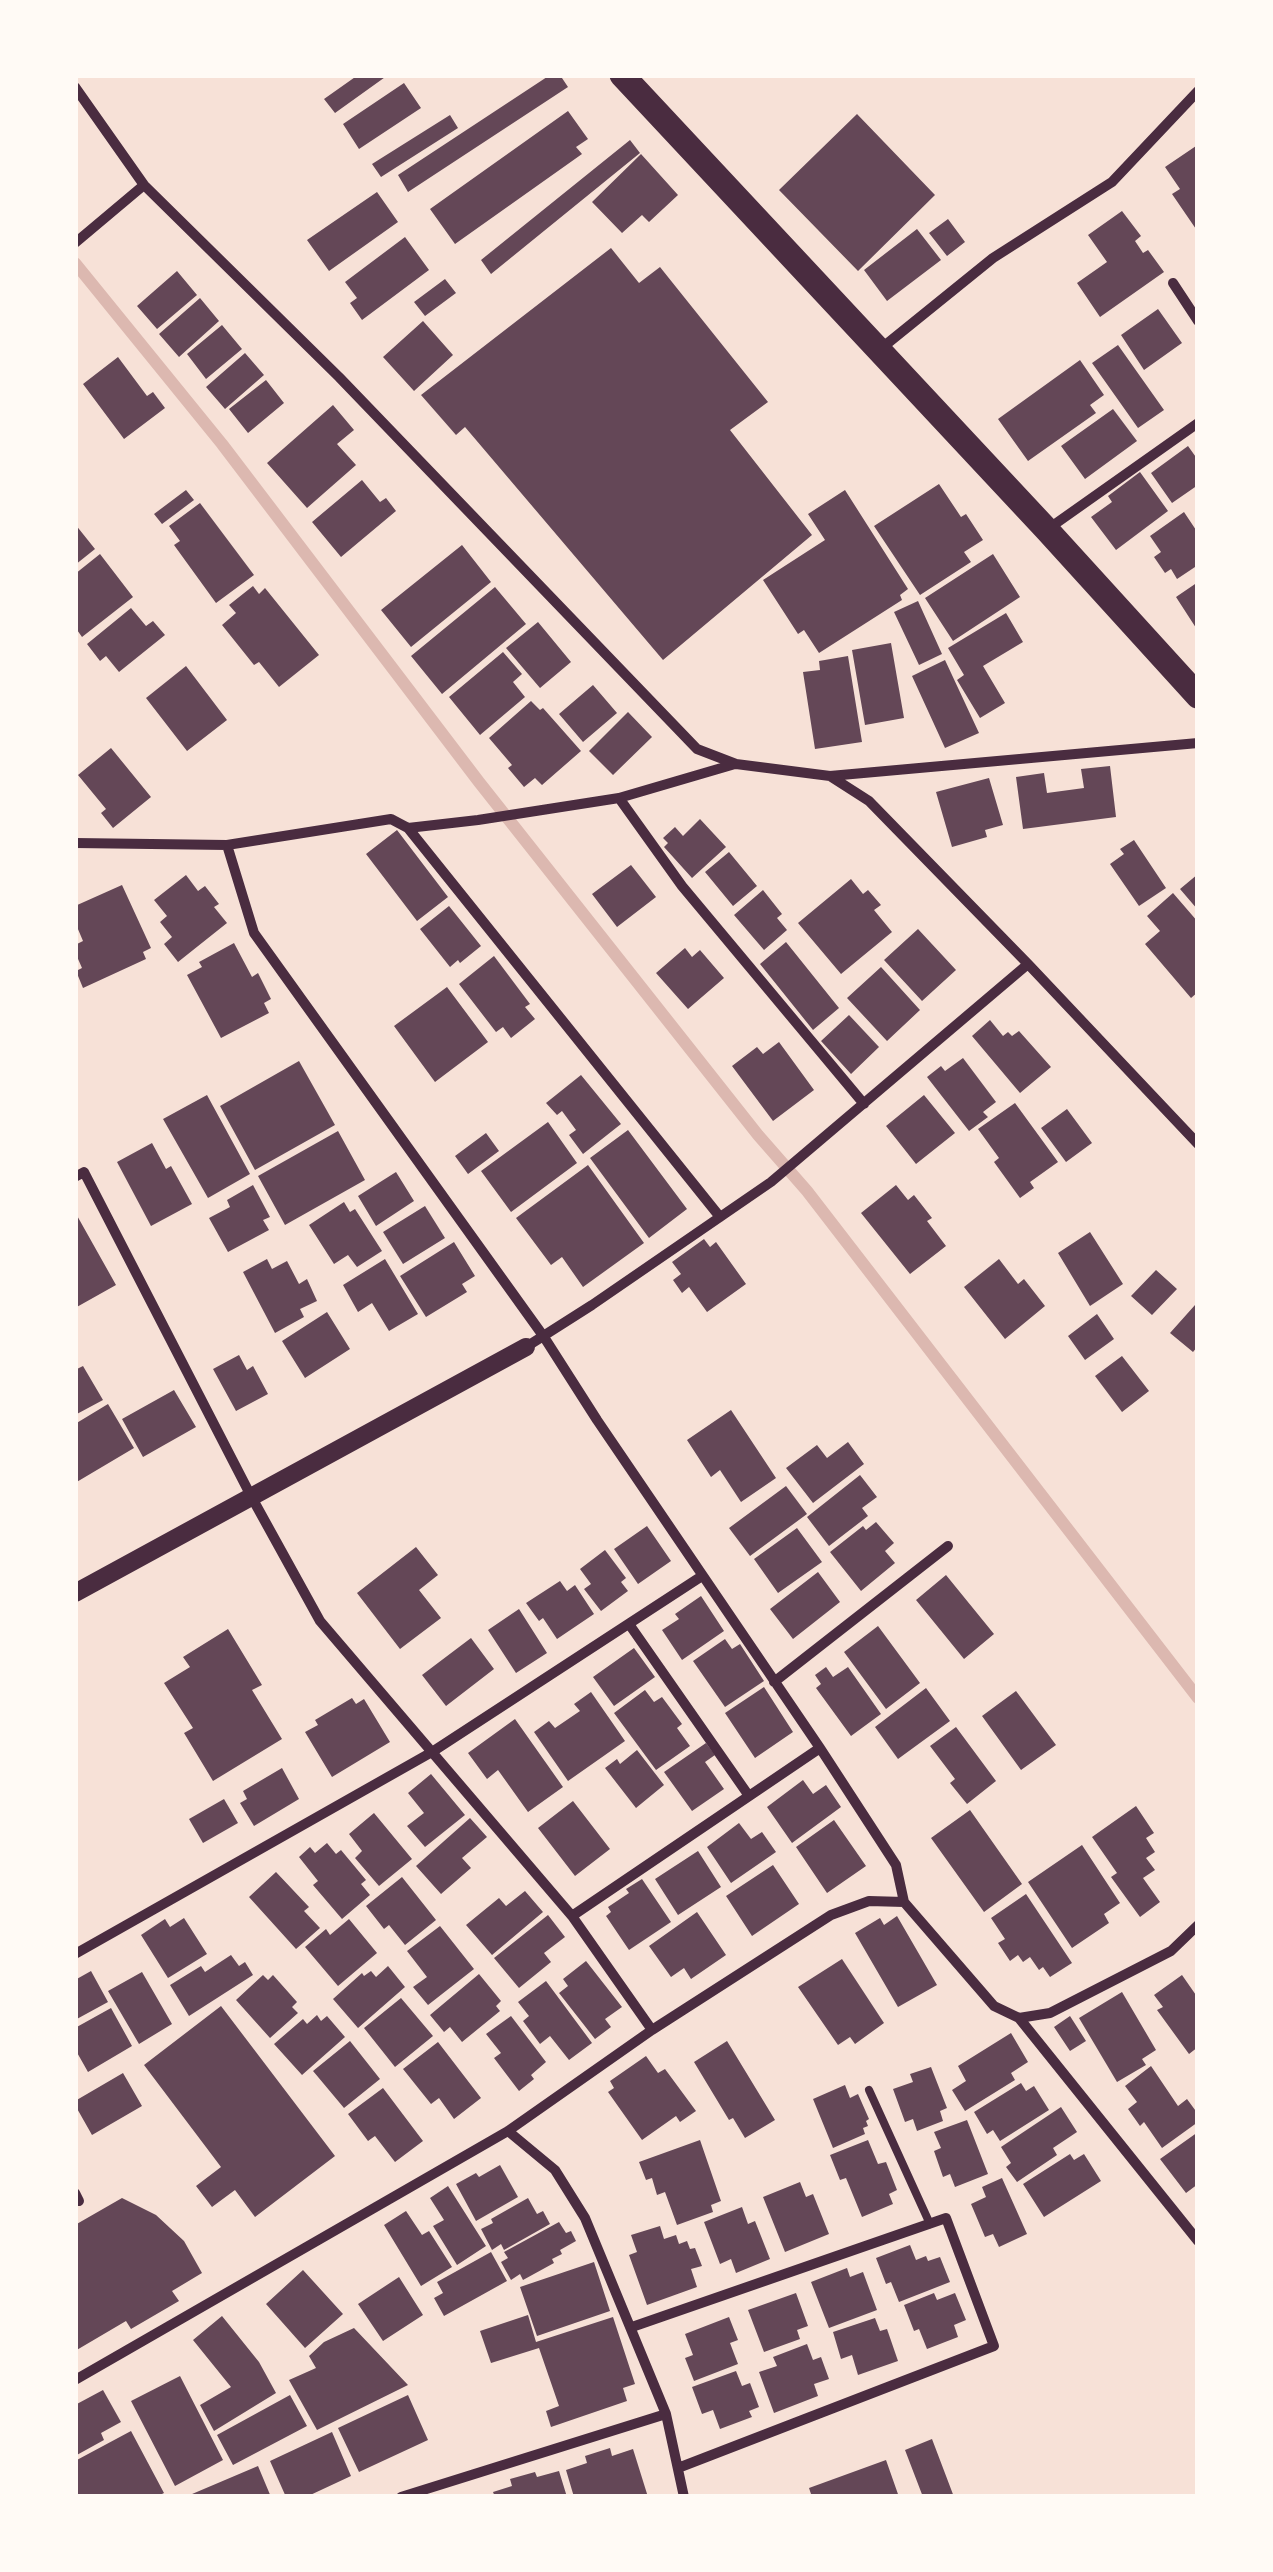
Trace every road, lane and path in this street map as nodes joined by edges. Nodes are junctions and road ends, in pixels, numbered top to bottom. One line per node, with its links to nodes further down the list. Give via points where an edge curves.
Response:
1 (622, 75): 8 (main road)
2 (75, 87): 4 (street)
3 (1198, 92): 8 (street, via 1112,182 993,258)
4 (144, 184): 5 (street); 13 (street, via 697,748)
5 (76, 242)
6 (1173, 283): 7 (street)
7 (1198, 321)
8 (878, 351): 10 (main road)
9 (1198, 422): 10 (street)
10 (1047, 530): 11 (main road)
11 (1198, 696)
12 (1198, 744): 14 (street)
13 (736, 764): 14 (street); 15 (street)
14 (830, 776): 19 (street, via 869,802)
15 (619, 798): 16 (street); 20 (street, via 682,886)
16 (408, 828): 18 (street, via 392,819); 23 (street)
17 (75, 843): 18 (street)
18 (226, 845): 24 (street, via 254,933)
19 (1028, 964): 20 (street); 21 (street)
20 (864, 1104): 23 (street)
21 (1198, 1144)
22 (75, 1177): 26 (street, via 84,1172)
23 (720, 1218): 24 (street)
24 (544, 1336): 25 (street); 28 (street)
25 (526, 1346): 26 (street)
26 (251, 1496): 29 (street); 33 (street, via 320,1621)
27 (948, 1546): 31 (street)
28 (702, 1576): 30 (street); 31 (street)
29 (75, 1594)
30 (629, 1624): 33 (street); 34 (street)
31 (774, 1682): 32 (street)
32 (820, 1748): 34 (street); 35 (street, via 896,1866)
33 (432, 1752): 36 (street); 38 (street)
34 (749, 1796): 36 (street)
35 (904, 1902): 39 (street, via 994,2006); 40 (street, via 870,1901 831,1915)
36 (572, 1916): 40 (street)
37 (1198, 1925): 39 (street, via 1154,1960 1050,2013)
38 (75, 1954)
39 (1019, 2018): 44 (street)
40 (652, 2030): 42 (street)
41 (869, 2090): 43 (lane)
42 (508, 2132): 45 (street, via 554,2170 585,2218); 46 (street)
43 (930, 2224): 45 (street); 48 (street, via 946,2218 994,2346)
44 (1198, 2241)
45 (632, 2327): 47 (street)
46 (75, 2380)
47 (666, 2414): 48 (street); 49 (street)
48 (678, 2468): 50 (street)
49 (401, 2497)
50 (684, 2497)

